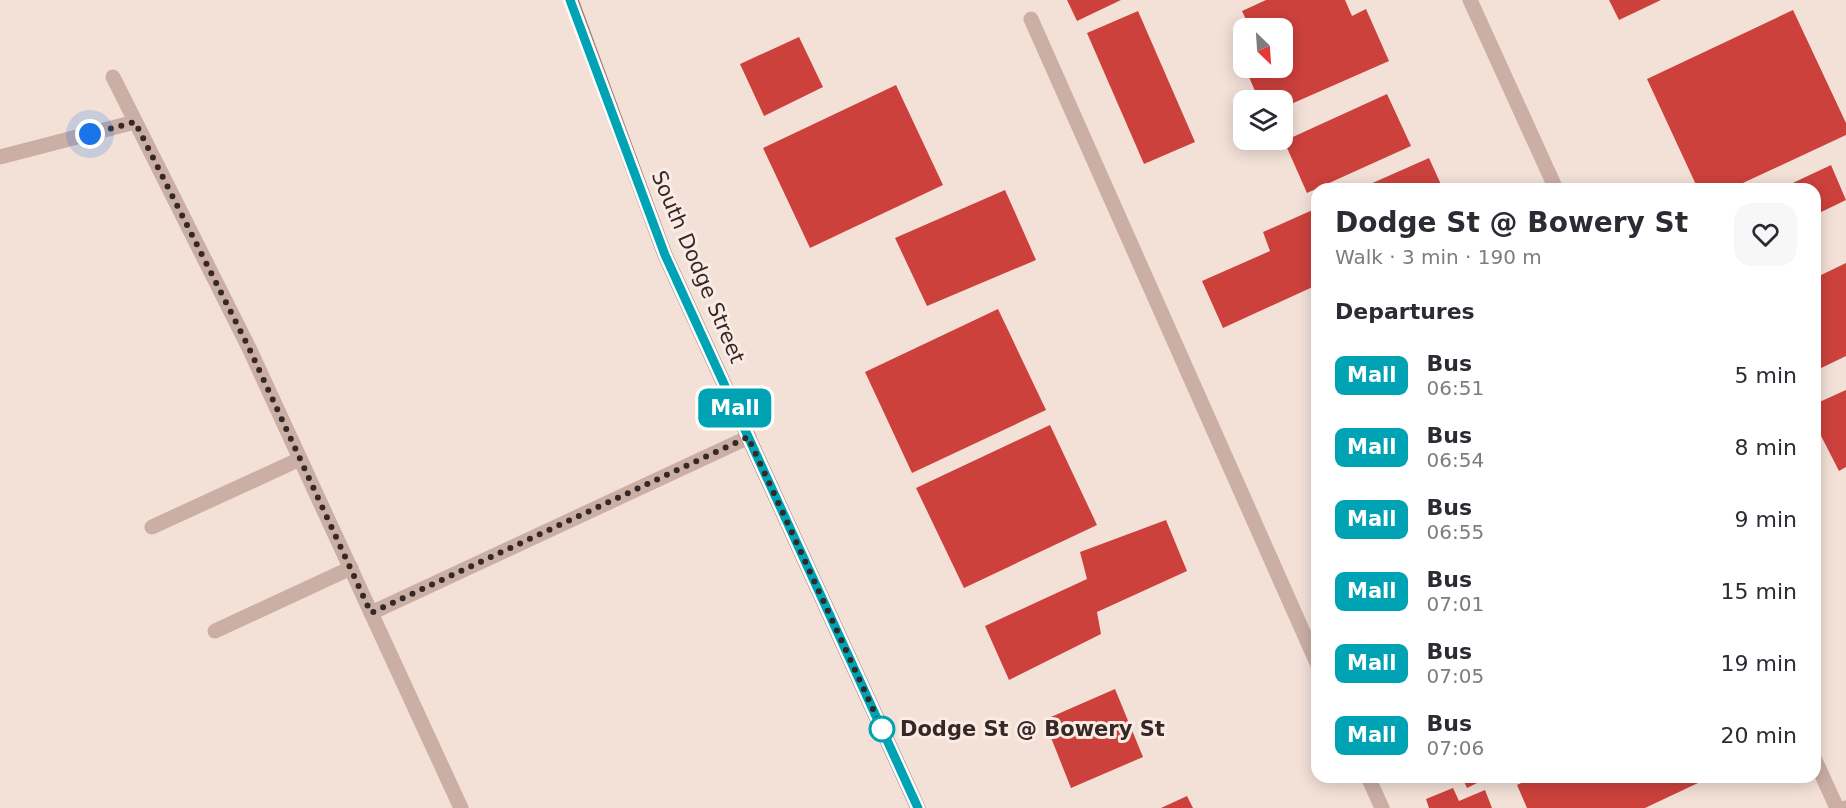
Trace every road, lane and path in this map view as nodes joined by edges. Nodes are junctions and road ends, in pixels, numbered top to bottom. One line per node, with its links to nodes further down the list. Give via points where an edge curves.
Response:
1 (570, 0): 8 (main road, South Dodge Street, via 665,255)
2 (1470, 0): 7 (street)
3 (1031, 19): 14 (street)
4 (113, 77): 5 (street)
5 (135, 122): 6 (street); 9 (street, via 249,348)
6 (0, 157)
7 (1553, 183)
8 (748, 437): 12 (street); 18 (main road, South Dodge Street)
9 (300, 459): 10 (street); 11 (street)
10 (152, 527)
11 (351, 568): 12 (street); 13 (street)
12 (371, 613): 17 (street)
13 (215, 631)
14 (1311, 649)
15 (1821, 773): 20 (street)
16 (1371, 783): 19 (street)
17 (461, 808)
18 (918, 808)
19 (1382, 808)
20 (1837, 808)

